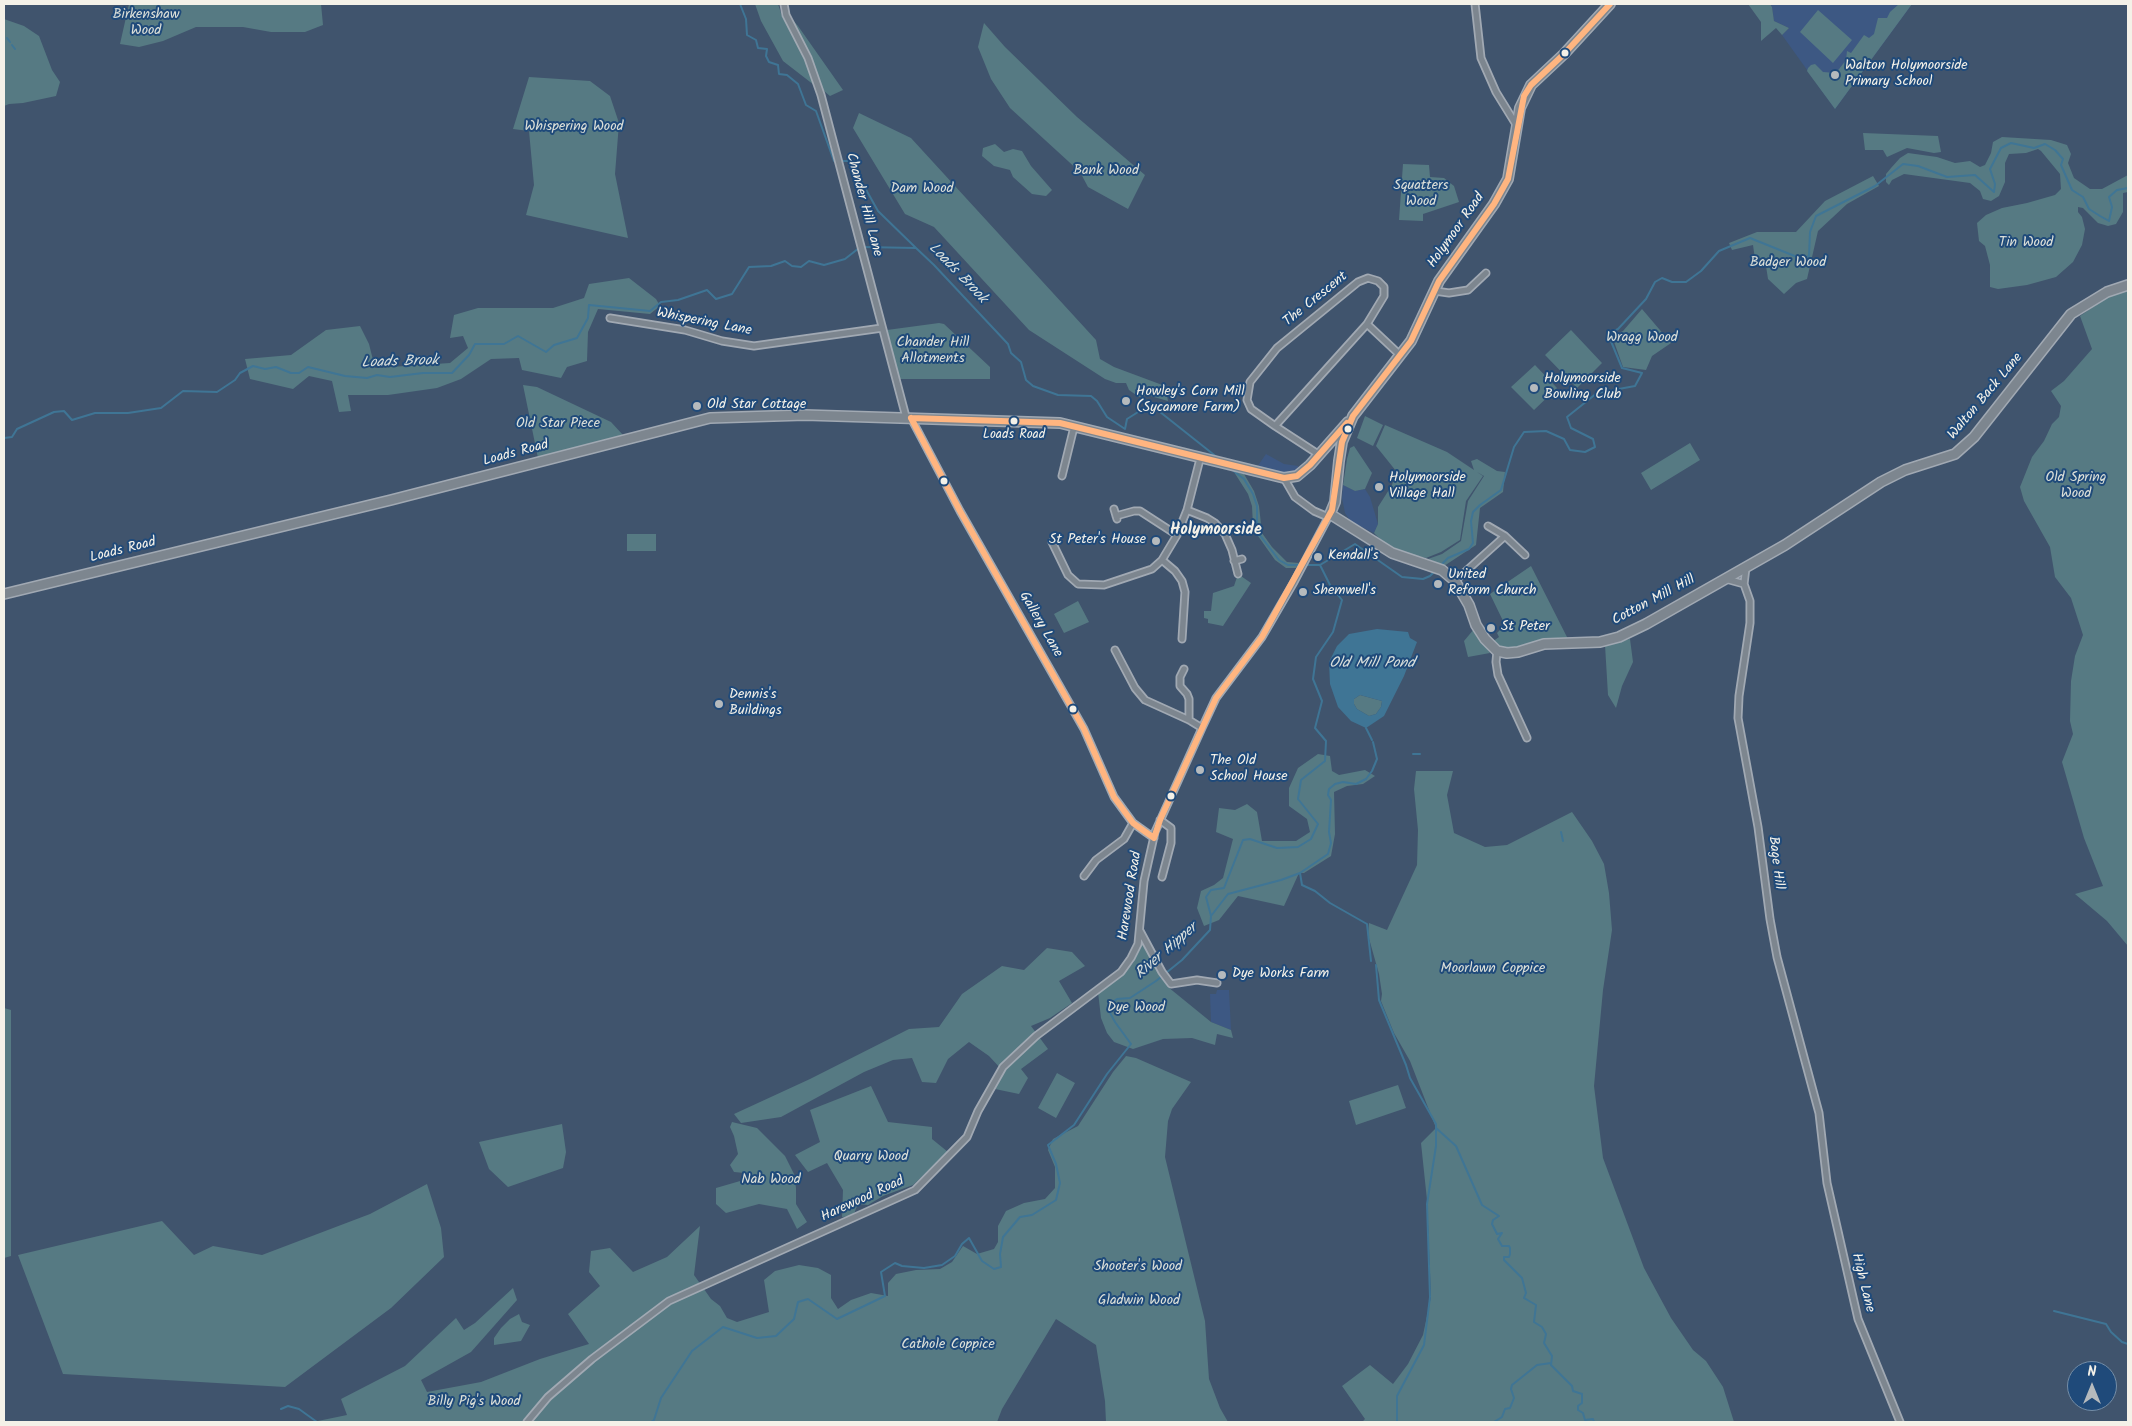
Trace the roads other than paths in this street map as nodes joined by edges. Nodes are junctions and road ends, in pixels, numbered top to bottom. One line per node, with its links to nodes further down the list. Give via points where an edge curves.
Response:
1 (784, 4): 10 (street, Chander Hill Lane, via 786,15 808,58 838,157)
2 (1475, 4): 4 (street, via 1481,58 1496,92)
3 (1610, 4): 4 (street, Holymoor Road, via 1531,85 1520,108)
4 (1518, 128): 7 (street, Holymoor Road, via 1508,178)
5 (1486, 273): 7 (street, via 1468,290 1449,294)
6 (2128, 285): 31 (street, Walton Back Lane, via 2107,292 2071,314 1974,437 1955,454 1905,470 1881,482 1794,540)
7 (1435, 291): 11 (street, Holymoor Road, via 1411,341)
8 (610, 318): 10 (street, Whispering Lane, via 685,330 754,346)
9 (1367, 324): 11 (street); 14 (street, The Crescent); 14 (street, The Crescent, via 1384,296 1384,287 1368,278 1358,282 1278,348 1250,382 1248,400 1251,409)
10 (882, 328): 13 (street, Chander Hill Lane)
11 (1400, 355): 12 (street, Holymoor Road)
12 (1353, 416): 16 (street); 22 (street, Holymoor Road, via 1342,442 1334,502)
13 (909, 418): 15 (street, Loads Road, via 1060,423); 36 (street, Loads Road, via 710,418); 45 (street, Gallery Lane, via 1084,729 1114,797)
14 (1275, 426): 16 (street)
15 (1074, 427): 17 (street, Loads Road); 18 (street)
16 (1318, 454): 19 (street, via 1297,476)
17 (1200, 459): 19 (street, Loads Road); 21 (street)
18 (1062, 476)
19 (1284, 478): 22 (street, via 1295,497 1314,511)
20 (1114, 509): 24 (street, via 1116,517 1140,512)
21 (1187, 510): 24 (street); 30 (street, via 1215,523 1225,534)
22 (1329, 516): 34 (street, via 1392,552 1442,570); 42 (street, Harewood Road, via 1262,636 1216,698)
23 (1488, 526): 25 (street)
24 (1177, 535): 29 (street)
25 (1505, 536): 27 (street); 34 (street)
26 (1052, 542): 29 (street, via 1068,575 1078,584 1104,585 1152,569)
27 (1525, 555)
28 (1242, 559): 30 (street)
29 (1162, 560): 37 (street, via 1175,571 1185,592)
30 (1234, 561): 32 (street)
31 (1746, 567): 33 (street, Cotton Mill Hill); 35 (street, Bage Hill)
32 (1238, 574)
33 (1724, 578): 35 (street); 39 (street, Cotton Mill Hill, via 1619,637 1600,642 1544,644 1518,652)
34 (1455, 581): 39 (street, via 1476,625)
35 (1744, 584): 51 (street, Bage Hill, via 1750,601 1750,623 1739,696 1741,741 1777,957 1819,1113)
36 (4, 594)
37 (1182, 639)
38 (1115, 650): 41 (street, via 1145,700)
39 (1497, 651): 43 (street, via 1498,676)
40 (1172, 673): 41 (street, via 1183,672 1180,686 1189,699)
41 (1189, 720): 42 (street)
42 (1202, 728): 44 (street, Harewood Road)
43 (1527, 738)
44 (1160, 820): 46 (street, Harewood Road); 48 (street, Harewood Road, via 1171,828 1171,843)
45 (1134, 823): 46 (street, Gallery Lane); 47 (street, via 1124,839 1096,860)
46 (1154, 838): 49 (street, Harewood Road, via 1144,881)
47 (1084, 876)
48 (1162, 877)
49 (1140, 931): 50 (street, via 1171,984 1197,980); 52 (street, Harewood Road, via 1138,944 1121,972 1036,1036 1003,1067 967,1137 915,1190 669,1301 555,1390)
50 (1217, 983)
51 (1823, 1142): 53 (street, High Lane, via 1834,1222 1858,1320)
52 (527, 1422)
53 (1900, 1422)

